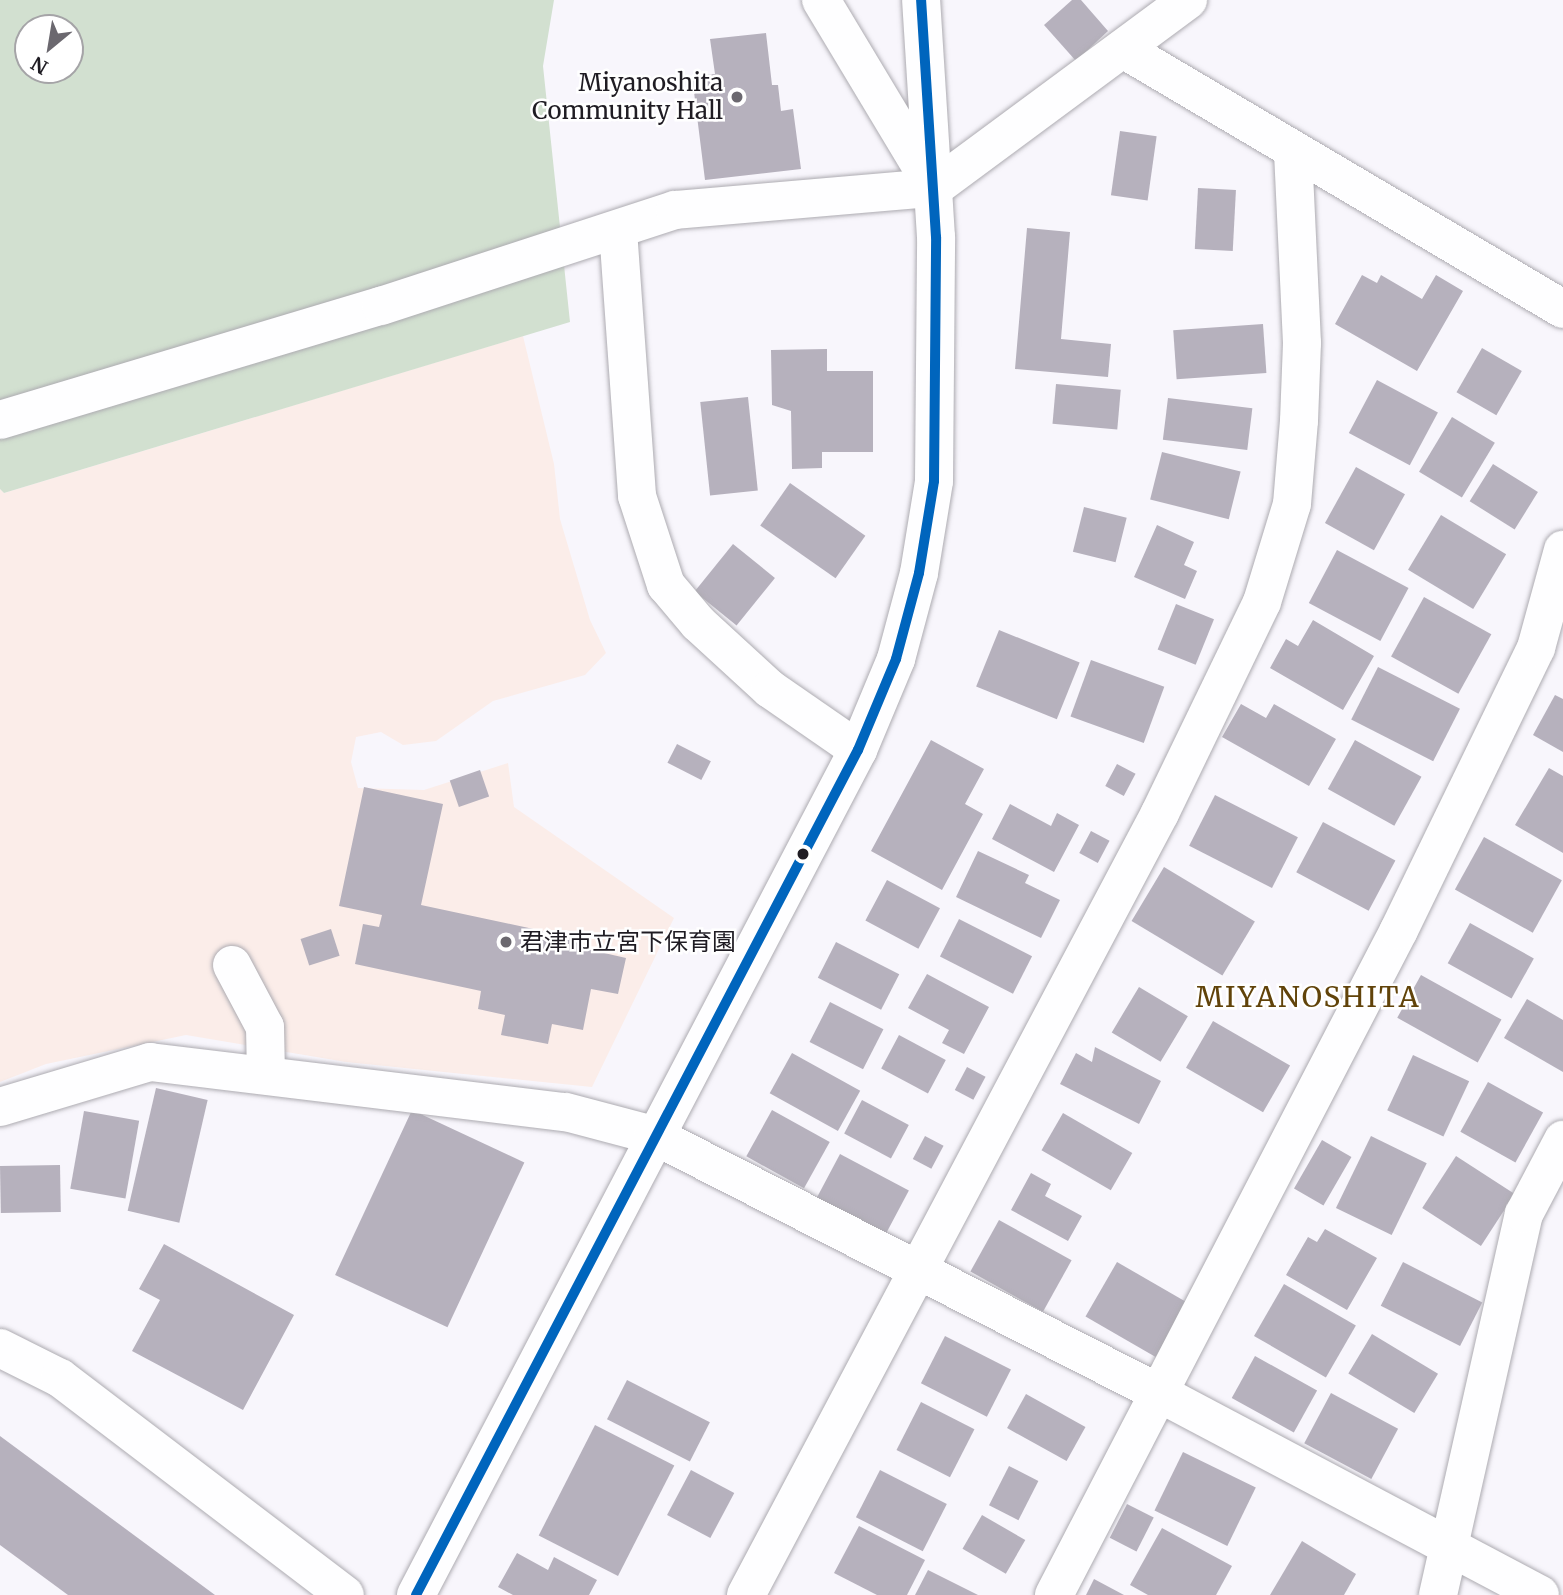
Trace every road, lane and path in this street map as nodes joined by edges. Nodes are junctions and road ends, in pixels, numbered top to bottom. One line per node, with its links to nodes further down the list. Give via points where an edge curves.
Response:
1 (821, 0): 6 (street)
2 (922, 0): 6 (street)
3 (1188, 0): 4 (street)
4 (1123, 49): 5 (street); 6 (street)
5 (1293, 153): 8 (street); 17 (street, via 1302,343 1299,421 1292,503 1262,603 1160,813)
6 (934, 188): 7 (street, via 675,210); 11 (street, via 934,481 919,573 896,659)
7 (618, 230): 9 (street); 11 (street, via 637,496 666,585 698,623 770,689)
8 (1563, 309)
9 (0, 420)
10 (1563, 550): 19 (street, via 1536,648 1399,930)
11 (858, 750): 15 (street)
12 (232, 965): 13 (street, via 265,1027)
13 (266, 1075): 14 (street, via 150,1062); 15 (street, via 566,1112)
14 (9, 1095)
15 (653, 1135): 17 (street); 22 (street)
16 (1563, 1140): 20 (street, via 1524,1214)
17 (917, 1270): 19 (street); 23 (street)
18 (0, 1348): 21 (street, via 60,1378)
19 (1159, 1393): 20 (street); 24 (street)
20 (1449, 1548): 25 (street); 26 (street)
21 (345, 1595)
22 (416, 1595)
23 (746, 1595)
24 (1054, 1595)
25 (1438, 1595)
26 (1540, 1595)

